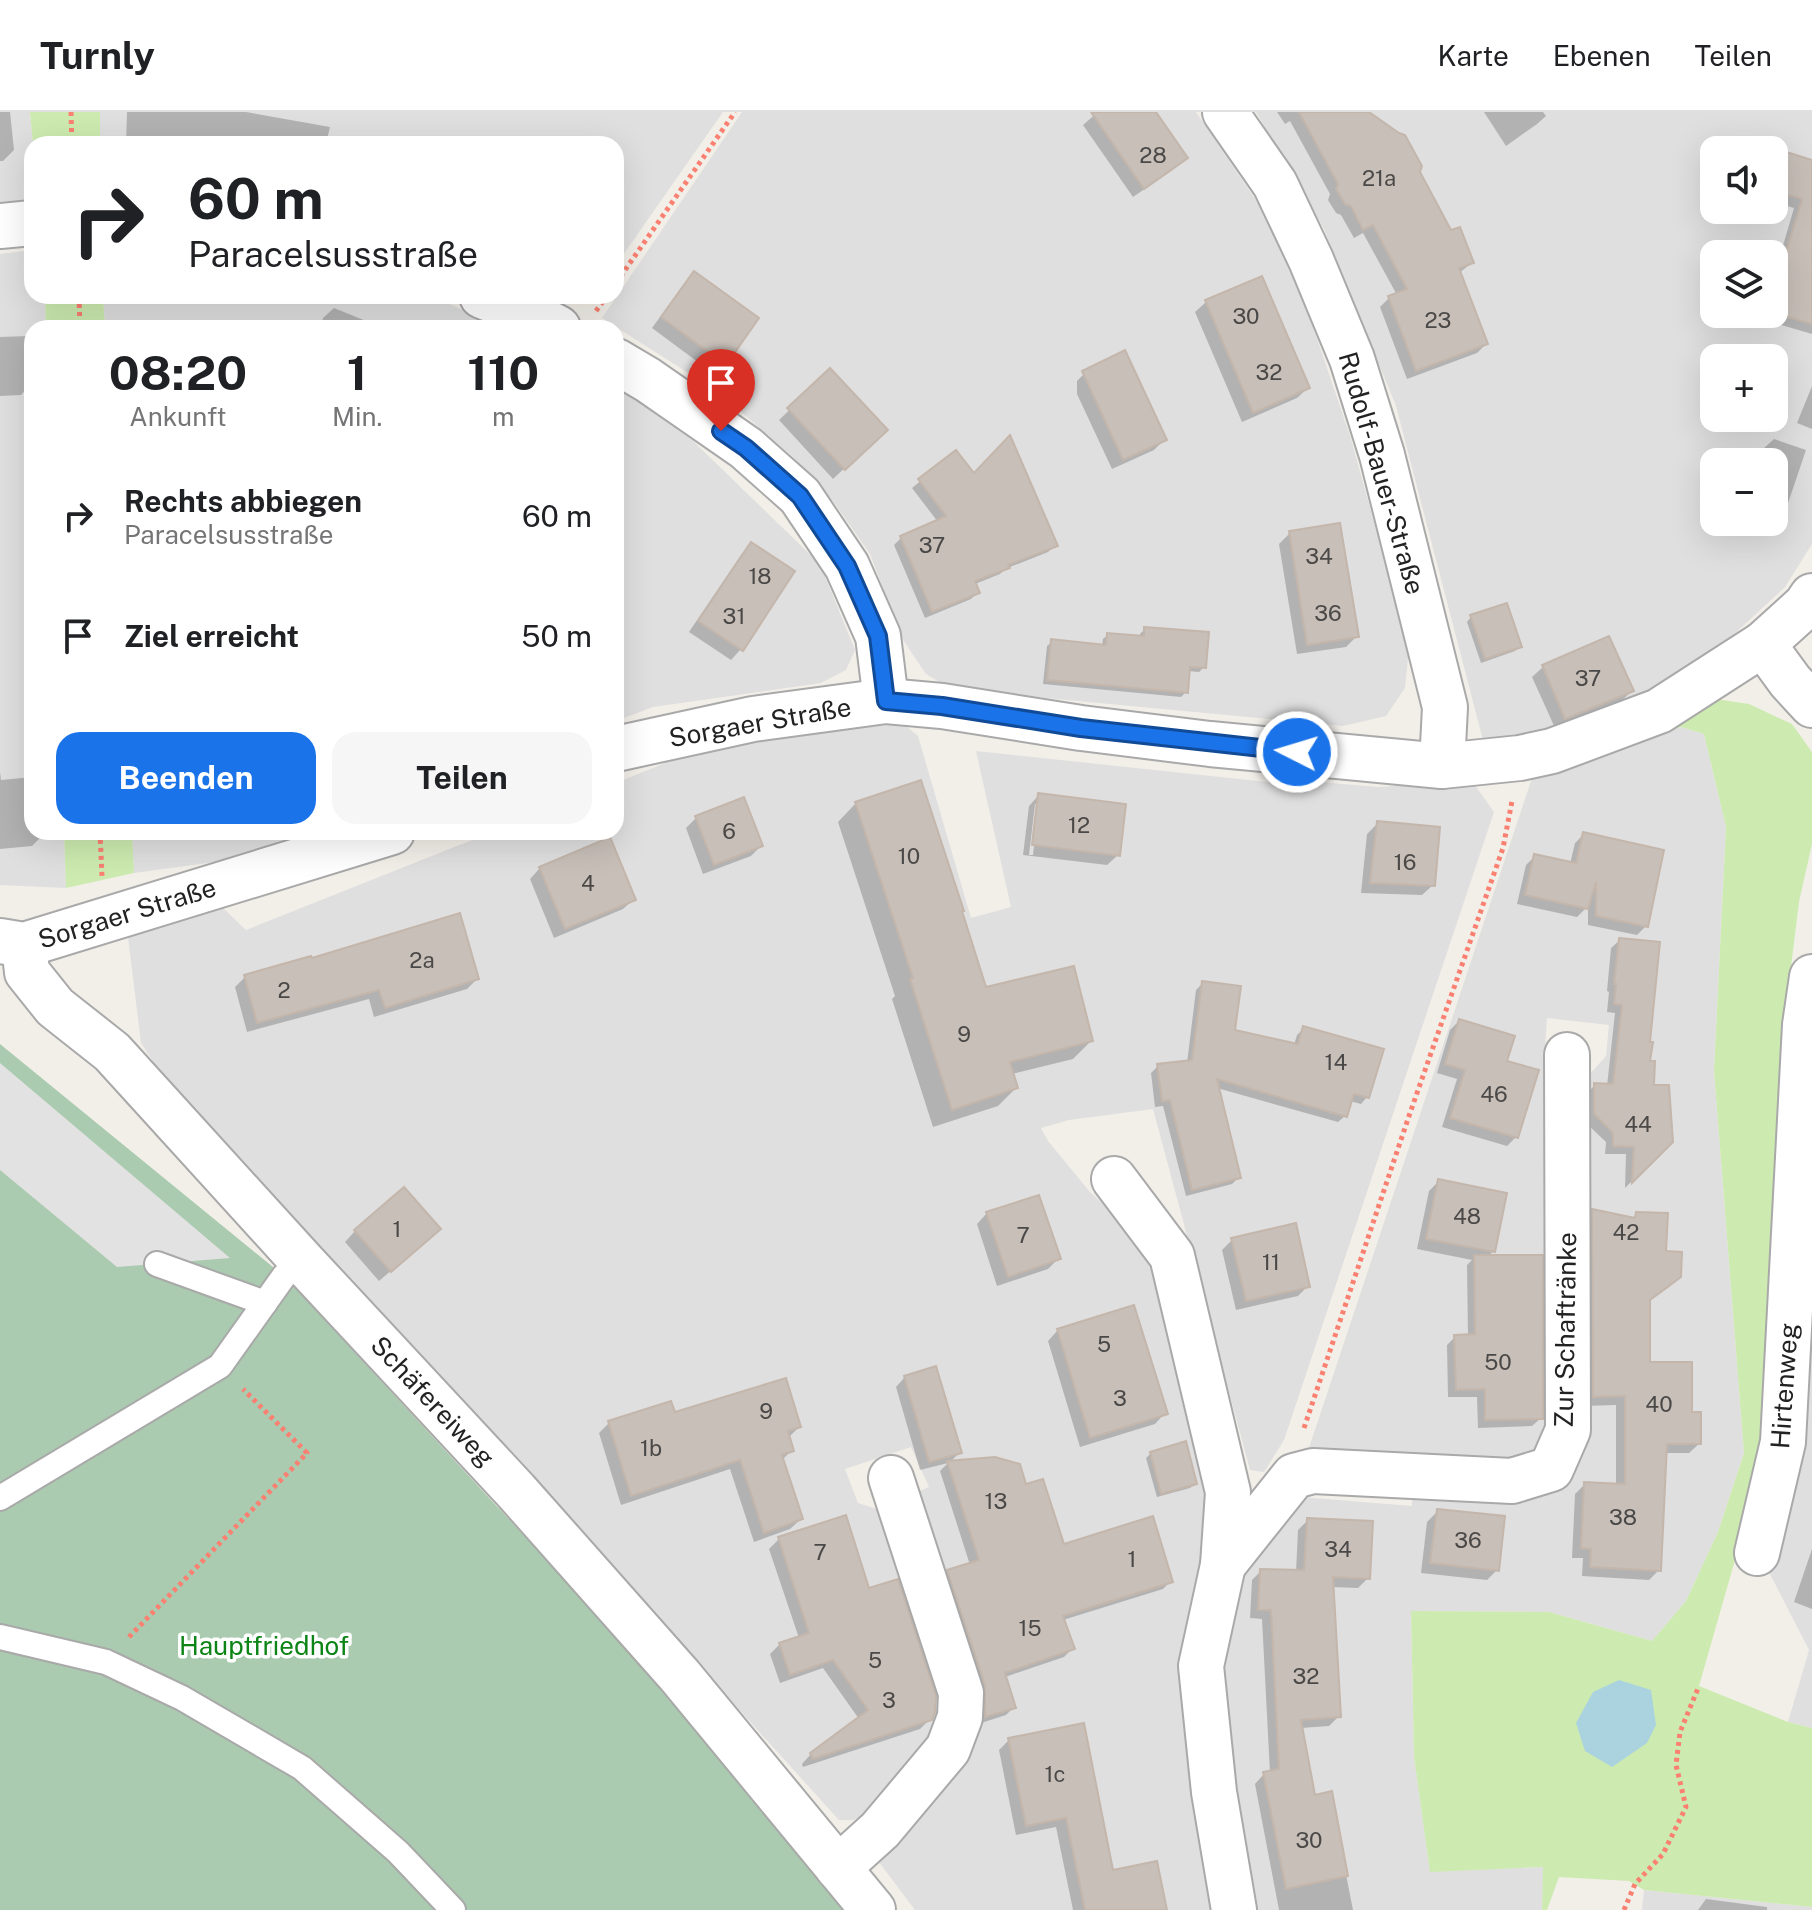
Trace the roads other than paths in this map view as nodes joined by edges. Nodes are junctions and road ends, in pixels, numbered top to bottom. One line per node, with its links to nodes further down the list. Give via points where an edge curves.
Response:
1 (1225, 112): 12 (street, Rudolf-Bauer-Straße, via 1275,184 1352,359 1382,455 1445,707)
2 (24, 224): 3 (street)
3 (0, 226)
4 (502, 304): 5 (street)
5 (542, 320)
6 (624, 366): 9 (street, via 746,448 800,496 847,566 878,636)
7 (1812, 596): 8 (street, Sorgaer Straße)
8 (1763, 644): 10 (street); 12 (street, Sorgaer Straße, via 1659,711 1552,751)
9 (886, 701): 11 (street, Sorgaer Straße, via 753,719); 12 (street, Sorgaer Straße, via 1210,744)
10 (1812, 705)
11 (624, 747)
12 (1442, 766)
13 (365, 840): 14 (street, Sorgaer Straße)
14 (12, 943): 18 (street, Schäfereiweg, via 55,1007 112,1052)
15 (1812, 977): 23 (street, Hirtenweg, via 1804,1040 1783,1442)
16 (1567, 1055): 24 (street, Zur Schaftränke, via 1568,1430 1551,1469 1512,1481 1313,1471 1294,1476)
17 (1114, 1179): 24 (street, via 1172,1256 1228,1492)
18 (303, 1262): 20 (lane, via 284,1276); 26 (street, Schäfereiweg, via 680,1676)
19 (157, 1264): 20 (lane)
20 (265, 1303): 22 (lane, via 220,1366)
21 (891, 1478): 26 (street, via 961,1693 960,1717 948,1749 880,1830)
22 (0, 1498)
23 (1757, 1553)
24 (1223, 1565): 29 (street, via 1201,1666 1214,1792)
25 (0, 1637): 27 (lane, via 106,1662 182,1698 302,1768 398,1852)
26 (838, 1868): 28 (street, Schäfereiweg)
27 (453, 1910)
28 (873, 1910)
29 (1234, 1910)

